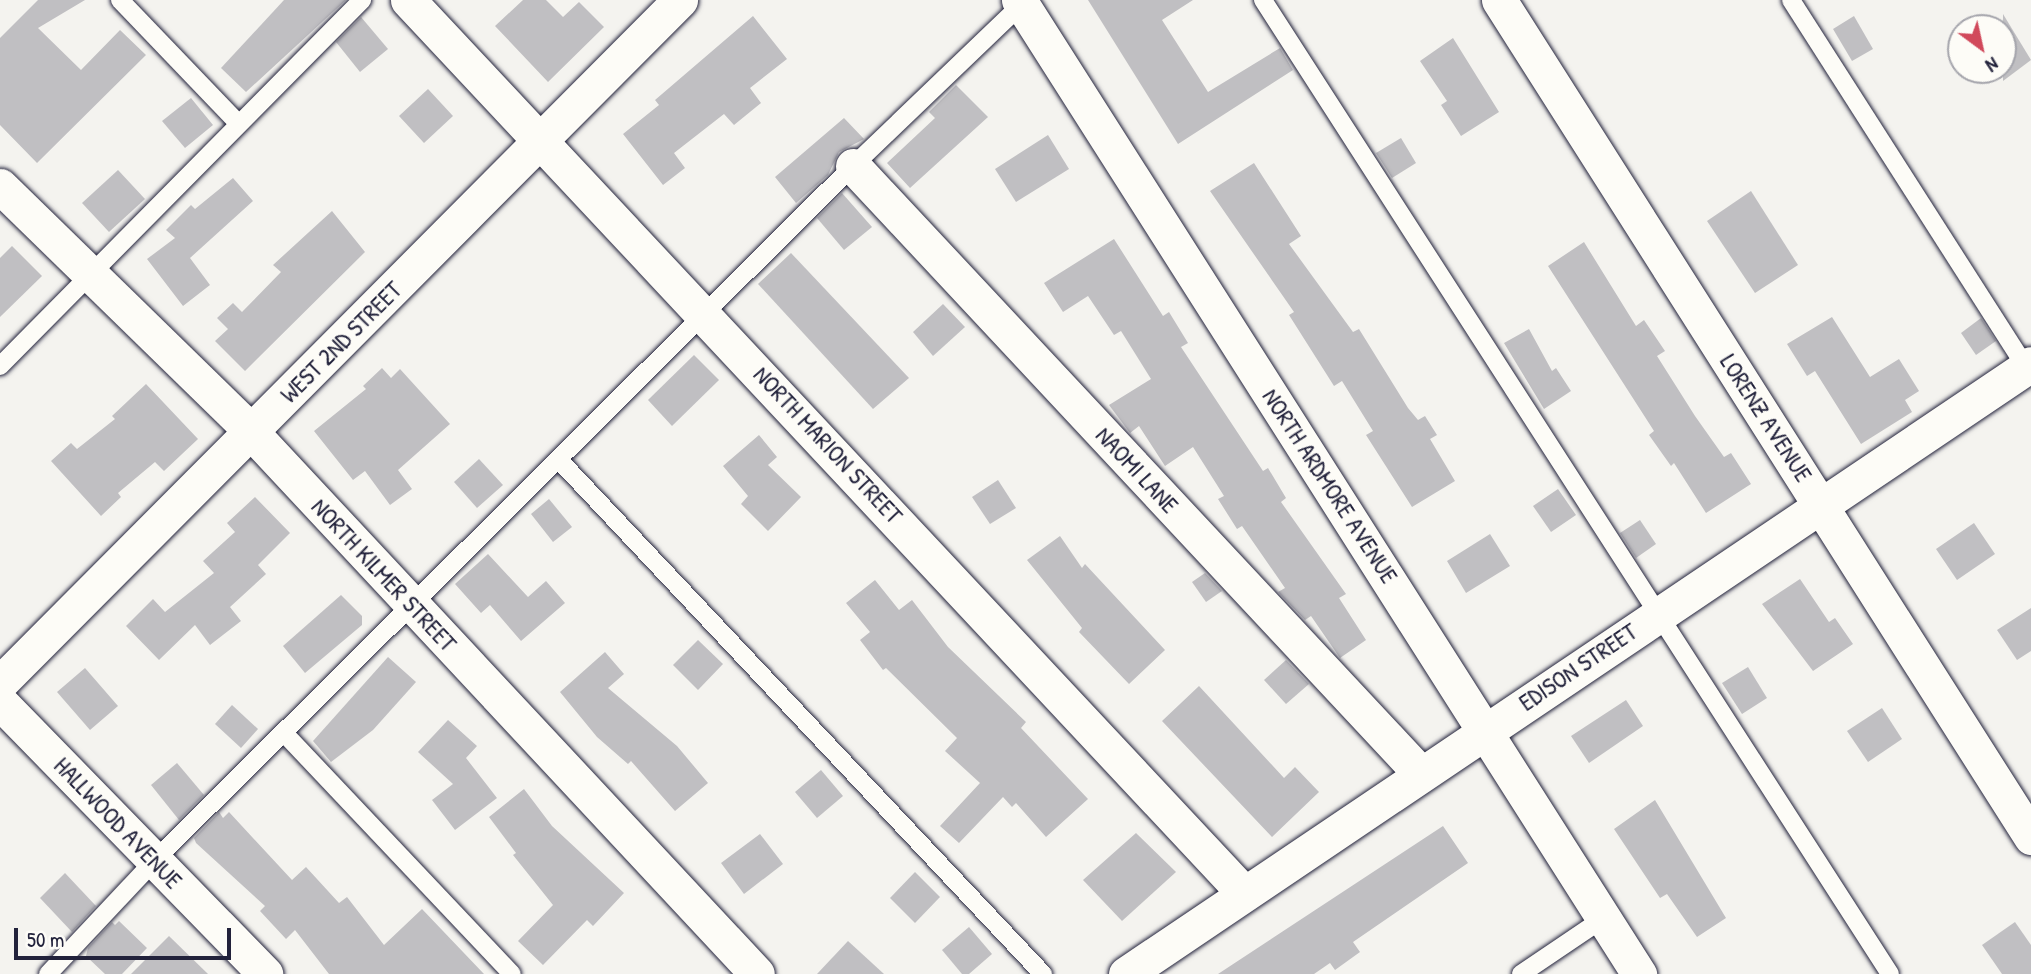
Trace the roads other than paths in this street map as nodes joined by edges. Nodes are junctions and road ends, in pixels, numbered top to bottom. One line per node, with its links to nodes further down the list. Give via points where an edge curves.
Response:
1 (120, 0): 9 (lane)
2 (362, 0): 9 (lane)
3 (408, 0): 10 (street, NORTH MARION STREET)
4 (680, 0): 10 (street, WEST 2ND STREET)
5 (1263, 0): 21 (lane)
6 (1499, 0): 19 (street, LORENZ AVENUE)
7 (1791, 0): 16 (lane)
8 (1021, 2): 11 (lane); 24 (street, NORTH ARDMORE AVENUE)
9 (238, 123): 13 (lane)
10 (541, 141): 14 (street, NORTH MARION STREET); 17 (street, WEST 2ND STREET)
11 (853, 166): 14 (lane); 26 (street, NAOMI LANE)
12 (0, 186): 13 (street, NORTH KILMER STREET)
13 (90, 275): 15 (lane); 17 (street, NORTH KILMER STREET)
14 (706, 313): 18 (lane); 29 (street, NORTH MARION STREET)
15 (0, 366)
16 (2029, 369): 19 (street, EDISON STREET)
17 (250, 433): 20 (street, NORTH KILMER STREET); 22 (street, WEST 2ND STREET)
18 (560, 461): 20 (lane); 35 (lane)
19 (1821, 504): 21 (street, EDISON STREET); 27 (street, LORENZ AVENUE)
20 (413, 606): 25 (lane); 34 (street, NORTH KILMER STREET)
21 (1657, 614): 24 (street, EDISON STREET); 39 (lane)
22 (0, 683)
23 (0, 702): 28 (street, HALLWOOD AVENUE)
24 (1486, 730): 26 (street, EDISON STREET); 30 (street, NORTH ARDMORE AVENUE)
25 (285, 734): 28 (lane); 33 (lane)
26 (1420, 773): 29 (street, EDISON STREET)
27 (2031, 836)
28 (155, 860): 31 (lane); 32 (street, HALLWOOD AVENUE)
29 (1244, 893): 36 (street, EDISON STREET)
30 (1604, 918): 37 (lane); 38 (street, NORTH ARDMORE AVENUE)
31 (48, 974)
32 (265, 974)
33 (512, 974)
34 (758, 974)
35 (1043, 974)
36 (1126, 974)
37 (1521, 974)
38 (1639, 974)
39 (1890, 974)

